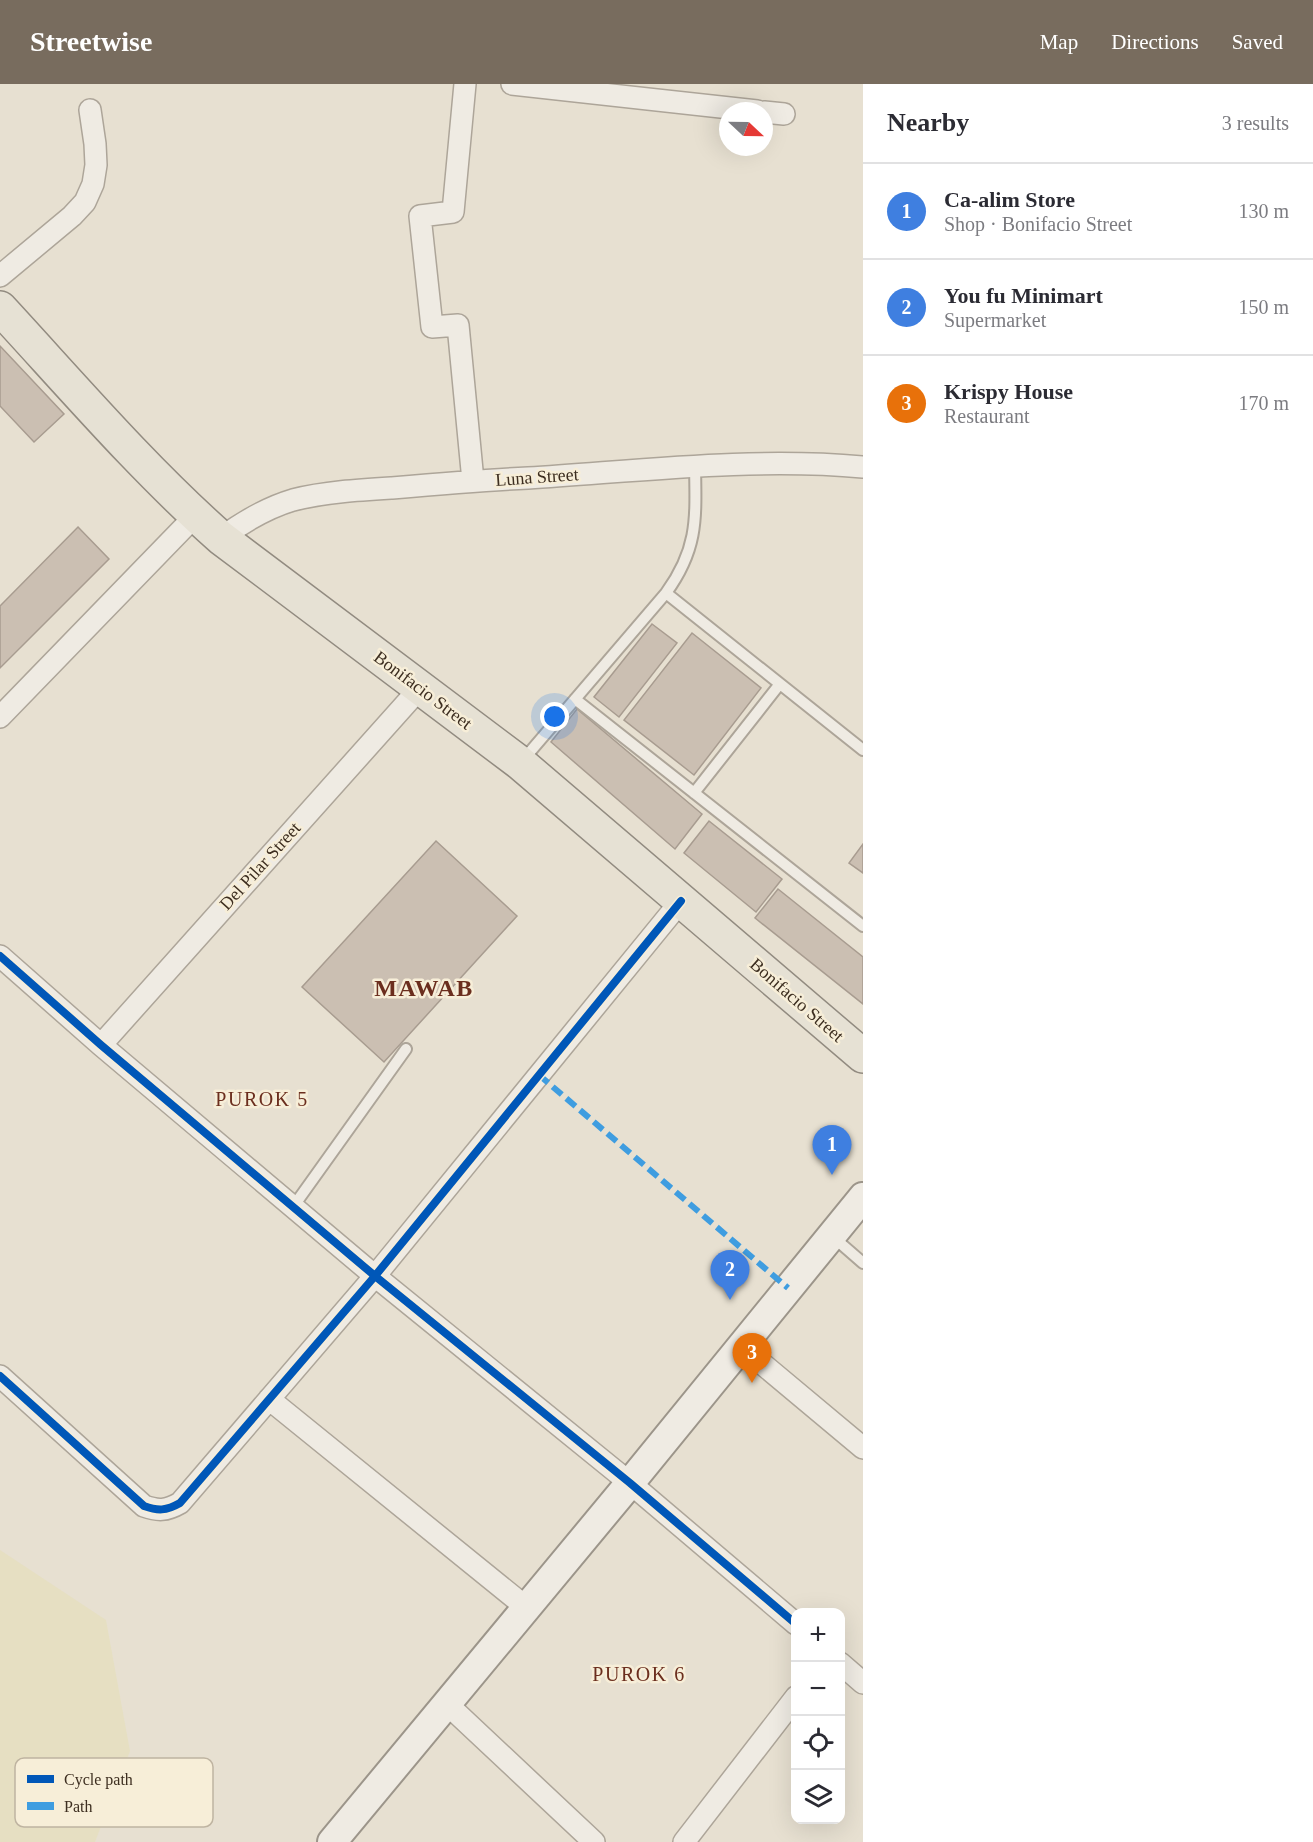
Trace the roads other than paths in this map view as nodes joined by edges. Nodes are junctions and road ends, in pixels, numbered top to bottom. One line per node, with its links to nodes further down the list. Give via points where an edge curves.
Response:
1 (465, 84): 9 (street, via 453,212 420,216 432,327 458,325)
2 (512, 84): 3 (street)
3 (719, 107)
4 (90, 110): 5 (street, via 96,165 85,202)
5 (0, 276)
6 (0, 308): 10 (main road, Bonifacio Street)
7 (695, 467): 8 (street, Luna Street, via 820,463); 9 (street, Luna Street); 12 (lane, via 693,539 678,577)
8 (863, 467)
9 (473, 481): 11 (street, Luna Street, via 318,494 263,512)
10 (195, 516): 11 (main road, Bonifacio Street); 16 (street)
11 (221, 538): 14 (main road, Bonifacio Street)
12 (666, 593): 13 (lane); 15 (lane)
13 (780, 685): 17 (lane); 19 (lane)
14 (420, 688): 18 (main road, Bonifacio Street); 23 (street, Del Pilar Street)
15 (575, 699): 18 (lane); 19 (lane)
16 (0, 717)
17 (863, 750)
18 (520, 764): 20 (main road, Bonifacio Street)
19 (694, 793): 21 (lane)
20 (681, 901): 25 (main road, Bonifacio Street); 30 (street)
21 (863, 926)
22 (0, 956): 23 (street)
23 (101, 1045): 27 (street)
24 (406, 1049): 27 (lane)
25 (863, 1056)
26 (863, 1197): 28 (main road)
27 (293, 1208): 30 (street)
28 (832, 1236): 29 (lane); 31 (main road)
29 (863, 1263)
30 (375, 1276): 33 (street); 35 (street)
31 (741, 1346): 34 (street); 35 (main road)
32 (0, 1376): 33 (street, via 134,1498 156,1510 168,1510 180,1503)
33 (269, 1399): 36 (street)
34 (863, 1448)
35 (630, 1483): 36 (main road); 37 (street)
36 (527, 1608): 41 (main road)
37 (791, 1621)
38 (845, 1667): 39 (street)
39 (863, 1683)
40 (791, 1702): 44 (street)
41 (447, 1704): 42 (main road); 43 (street)
42 (332, 1842)
43 (594, 1842)
44 (684, 1842)

